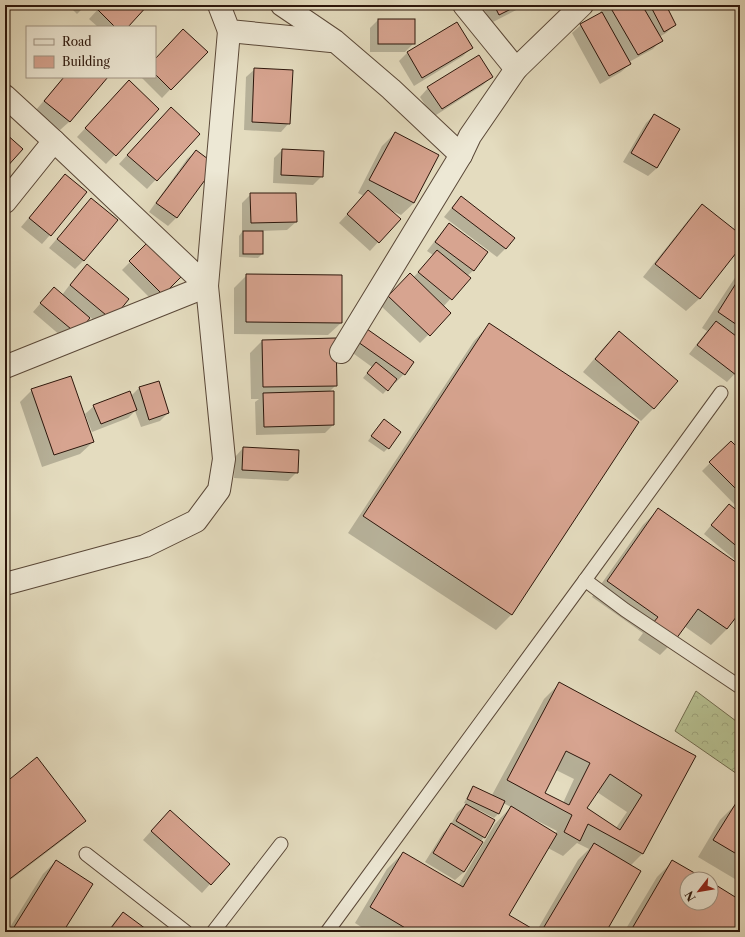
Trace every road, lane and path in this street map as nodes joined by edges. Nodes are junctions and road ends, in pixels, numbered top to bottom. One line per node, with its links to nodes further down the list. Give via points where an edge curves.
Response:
1 (219, 5): 5 (street)
2 (282, 5): 6 (street)
3 (464, 5): 7 (street)
4 (582, 5): 7 (street)
5 (229, 30): 6 (street); 12 (street)
6 (335, 41): 10 (street)
7 (516, 69): 10 (street, via 470,136)
8 (5, 96): 9 (street)
9 (54, 141): 11 (street); 12 (street)
10 (461, 155): 13 (street)
11 (5, 202)
12 (208, 286): 14 (street); 17 (street, via 224,459 220,490 196,521 145,546)
13 (341, 352)
14 (5, 367)
15 (721, 393): 16 (lane)
16 (585, 580): 18 (lane); 23 (lane)
17 (5, 584)
18 (740, 687)
19 (281, 844): 22 (lane)
20 (86, 854): 21 (lane)
21 (186, 932)
22 (213, 932)
23 (327, 932)

